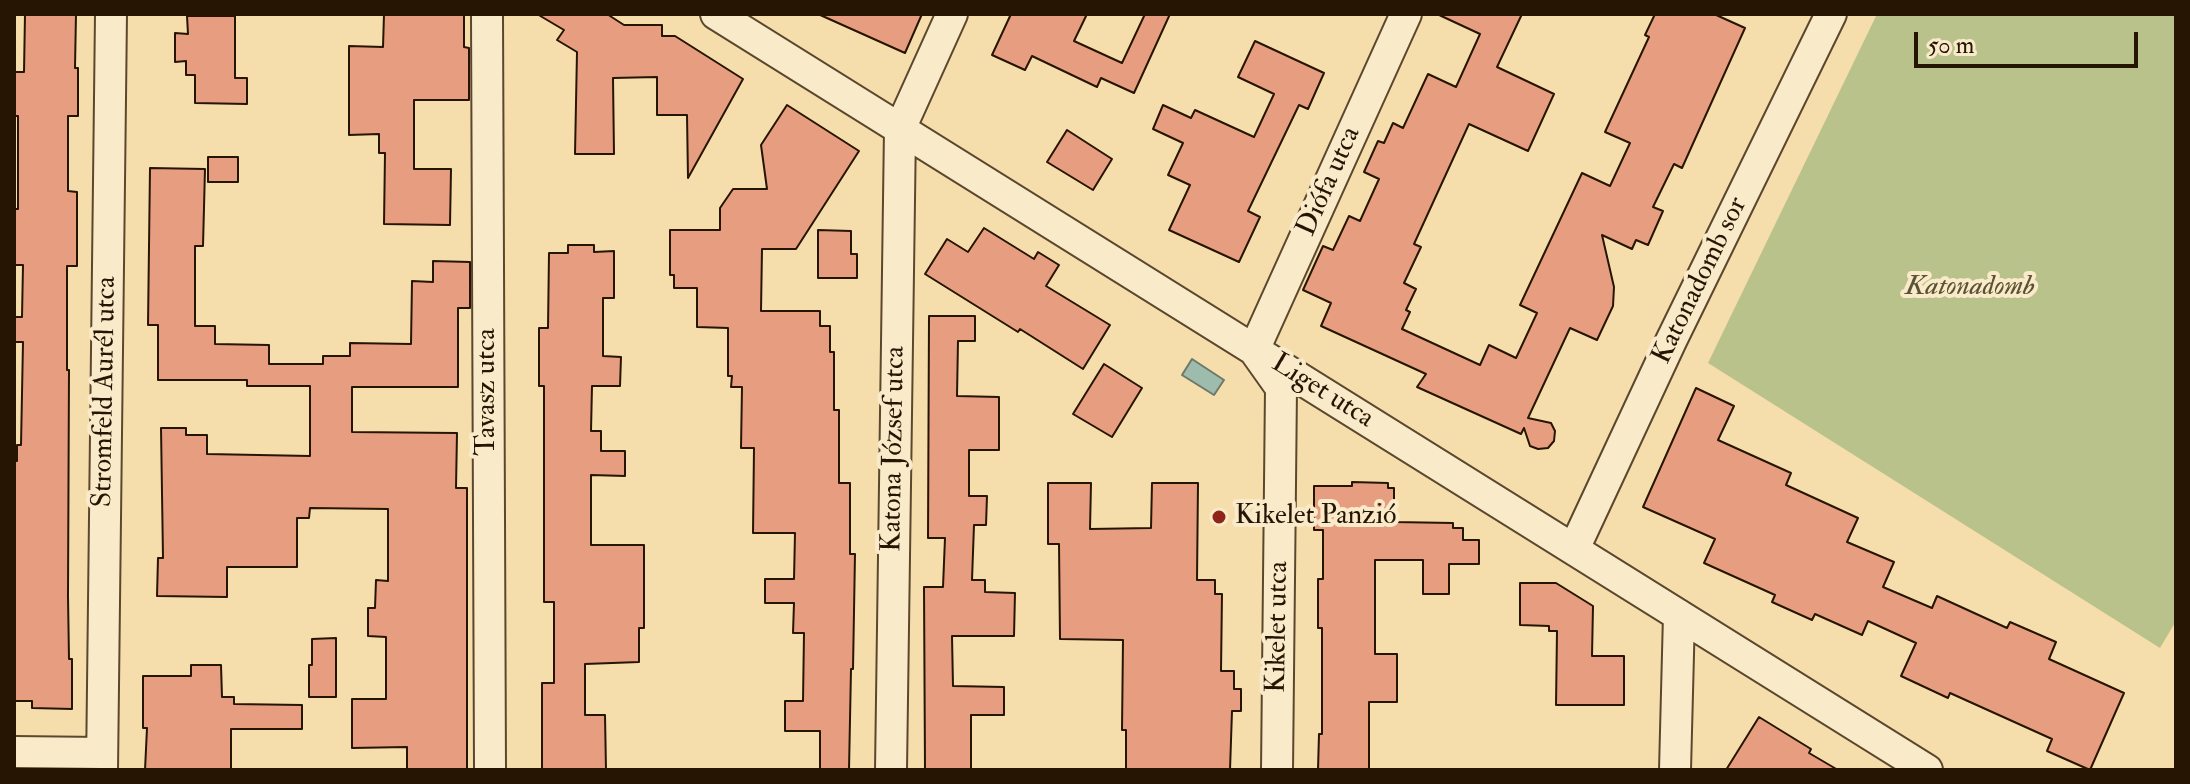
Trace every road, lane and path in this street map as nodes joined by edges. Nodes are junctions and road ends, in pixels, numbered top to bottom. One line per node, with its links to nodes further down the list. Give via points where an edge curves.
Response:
1 (111, 14): 12 (street, Stromfeld Aurél utca)
2 (487, 14): 13 (street, Tavasz utca)
3 (716, 14): 7 (street, Liget utca)
4 (952, 14): 7 (street)
5 (1406, 14): 8 (street, Diófa utca)
6 (1831, 14): 9 (street, Katonadomb sor)
7 (900, 129): 8 (street, Liget utca); 14 (street, Katona József utca)
8 (1254, 350): 9 (street, Liget utca); 15 (street, Kikelet utca, via 1281,388)
9 (1574, 549): 10 (street, Liget utca)
10 (1679, 615): 16 (street); 17 (street, Liget utca)
11 (14, 752): 12 (street)
12 (102, 762)
13 (490, 770)
14 (891, 770)
15 (1277, 770)
16 (1675, 770)
17 (1927, 770)

